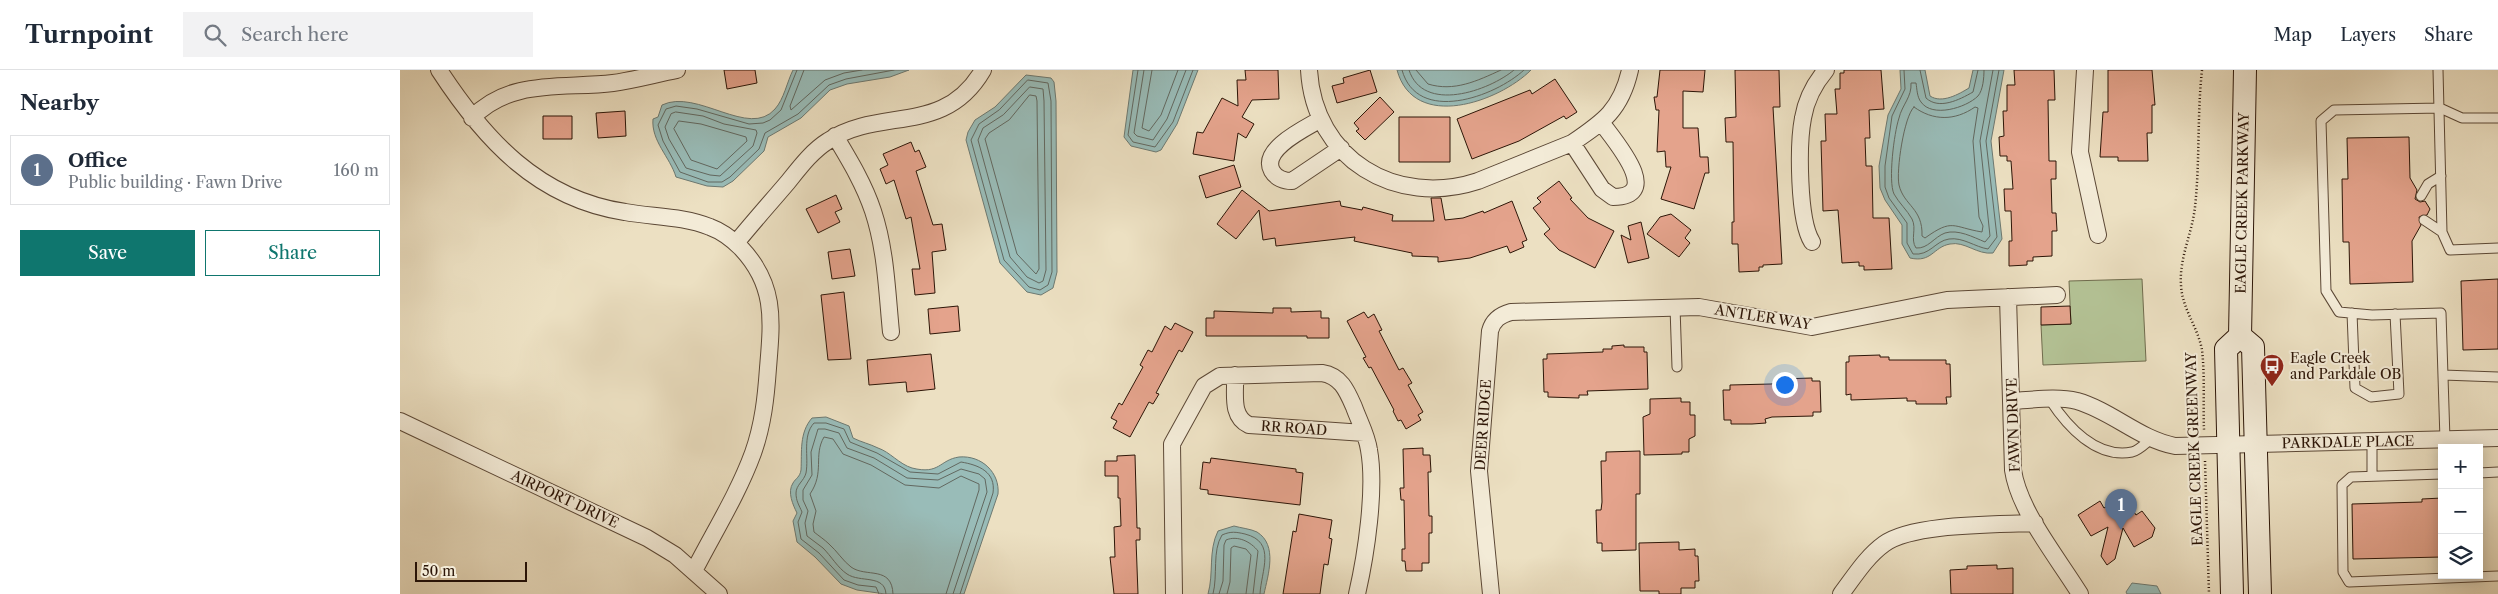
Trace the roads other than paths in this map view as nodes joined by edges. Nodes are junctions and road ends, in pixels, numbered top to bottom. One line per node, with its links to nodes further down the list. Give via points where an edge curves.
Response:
1 (439, 70): 11 (street)
2 (677, 70): 11 (street, via 612,83 523,89 489,103)
3 (982, 70): 15 (street, via 966,91 937,111 916,118 877,122)
4 (1309, 70): 13 (street)
5 (1630, 70): 14 (street, via 1621,96)
6 (2085, 70): 22 (street, via 2080,152)
7 (2245, 70): 33 (main road, EAGLE CREEK PARKWAY)
8 (2438, 70): 10 (lane)
9 (1818, 73): 23 (street, via 1801,131 1802,213)
10 (2440, 108): 12 (lane, via 2462,118); 18 (lane); 29 (lane, via 2334,110 2321,121 2326,291 2339,312)
11 (472, 118): 24 (street, via 511,159 566,193 606,208 693,221)
12 (2498, 118)
13 (1321, 119): 17 (street); 17 (street, via 1273,151 1272,172 1285,181 1292,181)
14 (1602, 122): 16 (street); 16 (street, via 1634,169 1636,182 1625,196 1613,197 1604,191)
15 (836, 136): 24 (street, via 810,156); 32 (street, via 860,178 874,212 883,255)
16 (1572, 143): 17 (street, via 1478,181 1435,190 1399,185 1379,177)
17 (1341, 148)
18 (2441, 176): 19 (lane, via 2428,184); 21 (lane)
19 (2421, 196)
20 (2424, 220): 21 (lane)
21 (2442, 232): 25 (lane, via 2450,250)
22 (2098, 235)
23 (1812, 242)
24 (736, 243): 53 (street, via 758,270 770,303 772,324 765,407 744,473)
25 (2498, 248)
26 (2057, 295): 27 (street, ANTLER WAY)
27 (2008, 297): 28 (street, ANTLER WAY, via 1947,300 1812,327 1699,307); 39 (street, FAWN DRIVE)
28 (1675, 308): 31 (street, ANTLER WAY, via 1511,312); 34 (lane)
29 (2352, 314): 30 (lane); 30 (lane, via 2355,388 2371,397 2399,394)
30 (2396, 314): 36 (lane, via 2441,313)
31 (1498, 319): 58 (street, DEER RIDGE, via 1490,331 1479,471)
32 (891, 332)
33 (2240, 336): 46 (main road, via 2253,347); 47 (main road, via 2226,349)
34 (1677, 367)
35 (1235, 375): 41 (street, via 1329,374 1345,388); 41 (street, RR ROAD, via 1240,421 1249,425); 56 (street, via 1220,376 1204,386 1172,444)
36 (2443, 375): 37 (lane); 44 (lane)
37 (2498, 376)
38 (2050, 400): 39 (street, PARKDALE PLACE); 43 (street, PARKDALE PLACE, via 2085,404); 43 (lane, via 2064,422 2088,442 2115,452 2133,452)
39 (2012, 401): 52 (street, FAWN DRIVE, via 2014,479 2021,500)
40 (400, 421): 53 (street, AIRPORT DRIVE, via 638,533)
41 (1364, 433): 57 (street, via 1371,467 1365,559)
42 (2498, 438): 44 (street, PARKDALE PLACE)
43 (2151, 439): 47 (street, PARKDALE PLACE, via 2175,446)
44 (2445, 440): 45 (street, PARKDALE PLACE)
45 (2372, 442): 46 (street, PARKDALE PLACE); 51 (lane)
46 (2256, 444): 47 (street, PARKDALE PLACE); 62 (main road)
47 (2228, 445): 61 (main road)
48 (2498, 472): 49 (lane)
49 (2483, 473)
50 (2438, 474): 51 (lane)
51 (2372, 476): 54 (lane, via 2351,477 2342,484 2343,572 2350,582)
52 (2035, 523): 59 (street, via 1924,530 1898,536 1870,556); 60 (street, FAWN DRIVE)
53 (694, 571): 55 (street, AIRPORT DRIVE)
54 (2498, 576)
55 (719, 594)
56 (1174, 594)
57 (1358, 594)
58 (1490, 594)
59 (1841, 594)
60 (2080, 594)
61 (2232, 594)
62 (2260, 594)

